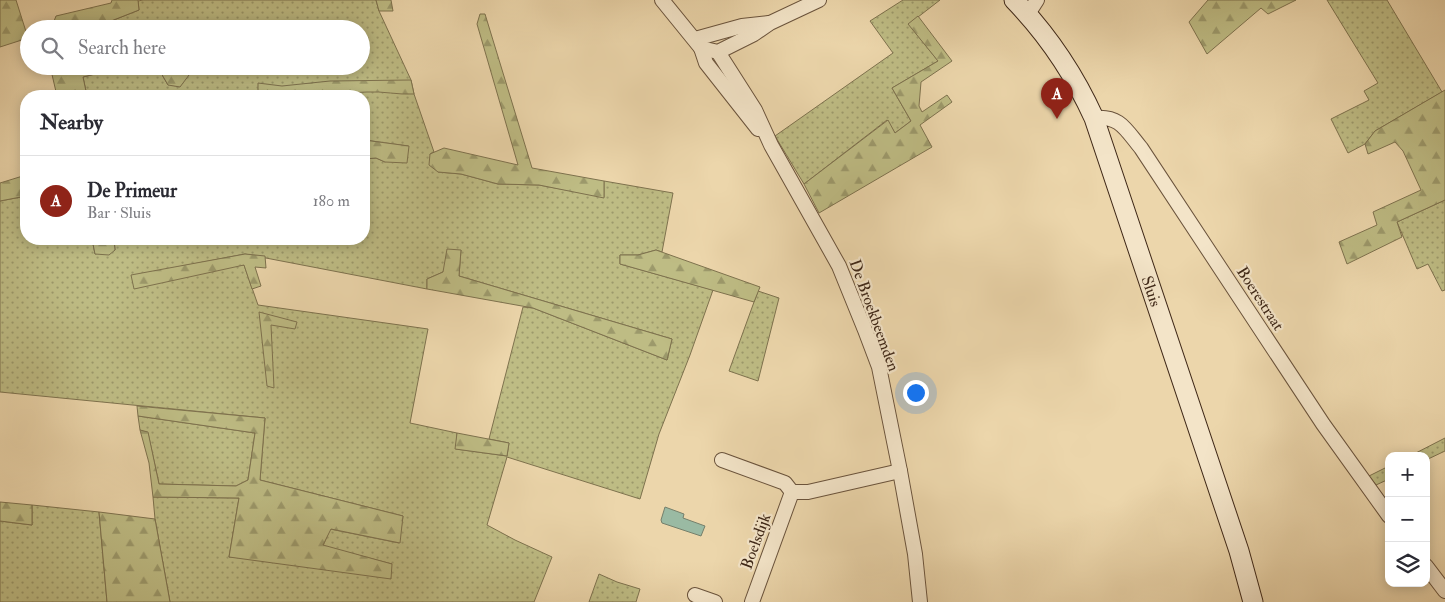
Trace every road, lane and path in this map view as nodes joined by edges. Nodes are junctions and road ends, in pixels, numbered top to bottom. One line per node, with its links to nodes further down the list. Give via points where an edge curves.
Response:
1 (662, 0): 6 (street, De Broekbeemden)
2 (819, 0): 5 (street)
3 (1014, 0): 4 (street, Sluis)
4 (1033, 7): 8 (street, Sluis)
5 (770, 22): 6 (street, via 742,26); 7 (street)
6 (698, 43): 7 (street); 9 (street, De Broekbeemden, via 706,63)
7 (718, 52): 9 (street, De Broekbeemden, via 755,110)
8 (1094, 118): 13 (street, Boerestraat, via 1105,117 1121,124 1141,148 1323,424); 20 (street, Sluis, via 1236,541)
9 (771, 144): 11 (street, De Broekbeemden, via 839,266 866,330 879,367)
10 (722, 460): 12 (street, via 785,482)
11 (900, 471): 12 (street, via 808,492); 19 (street, De Broekbeemden)
12 (792, 492): 18 (street, Boelsdijk)
13 (1385, 510)
14 (1430, 571): 15 (street)
15 (1445, 590)
16 (695, 595): 17 (street)
17 (715, 602)
18 (752, 602)
19 (920, 602)
20 (1253, 602)

